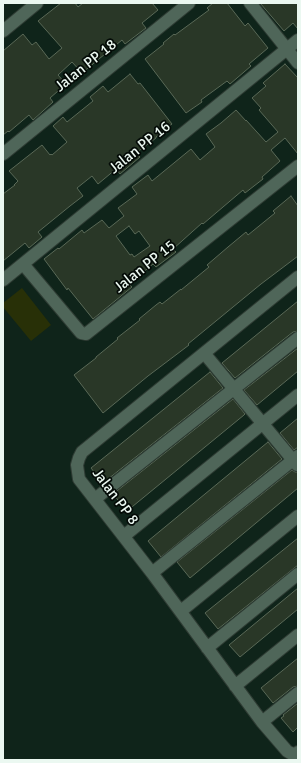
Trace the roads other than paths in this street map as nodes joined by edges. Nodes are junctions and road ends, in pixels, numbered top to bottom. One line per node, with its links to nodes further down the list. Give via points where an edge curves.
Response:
1 (37, 3): 4 (street)
2 (189, 3): 8 (street, Jalan PP 18)
3 (250, 3): 6 (street)
4 (3, 31)
5 (298, 40): 6 (street, Jalan PP 16)
6 (287, 49): 7 (street); 10 (street, Jalan PP 16)
7 (298, 63)
8 (3, 154)
9 (298, 166): 10 (street, Jalan PP 15, via 86,334 81,333)
10 (23, 264): 12 (street, Jalan PP 16)
11 (298, 276): 14 (street, Jalan PP 8)
12 (3, 280)
13 (298, 338): 15 (street)
14 (204, 353): 15 (street); 19 (street, Jalan PP 8, via 82,452 77,465 79,480)
15 (234, 389): 17 (street); 19 (street)
16 (298, 396): 17 (street)
17 (263, 424): 18 (street); 21 (street)
18 (296, 461): 22 (street)
19 (95, 499): 21 (street, Jalan PP 8)
20 (298, 516): 24 (street)
21 (124, 536): 22 (street, Jalan PP 8)
22 (152, 573): 24 (street, Jalan PP 8)
23 (298, 574): 26 (street)
24 (181, 611): 26 (street, Jalan PP 8)
25 (298, 635): 27 (street)
26 (207, 648): 27 (street, Jalan PP 8)
27 (235, 686): 29 (street, Jalan PP 8)
28 (298, 693): 29 (street)
29 (262, 722): 30 (street, Jalan PP 8, via 287,752)
30 (297, 753)

